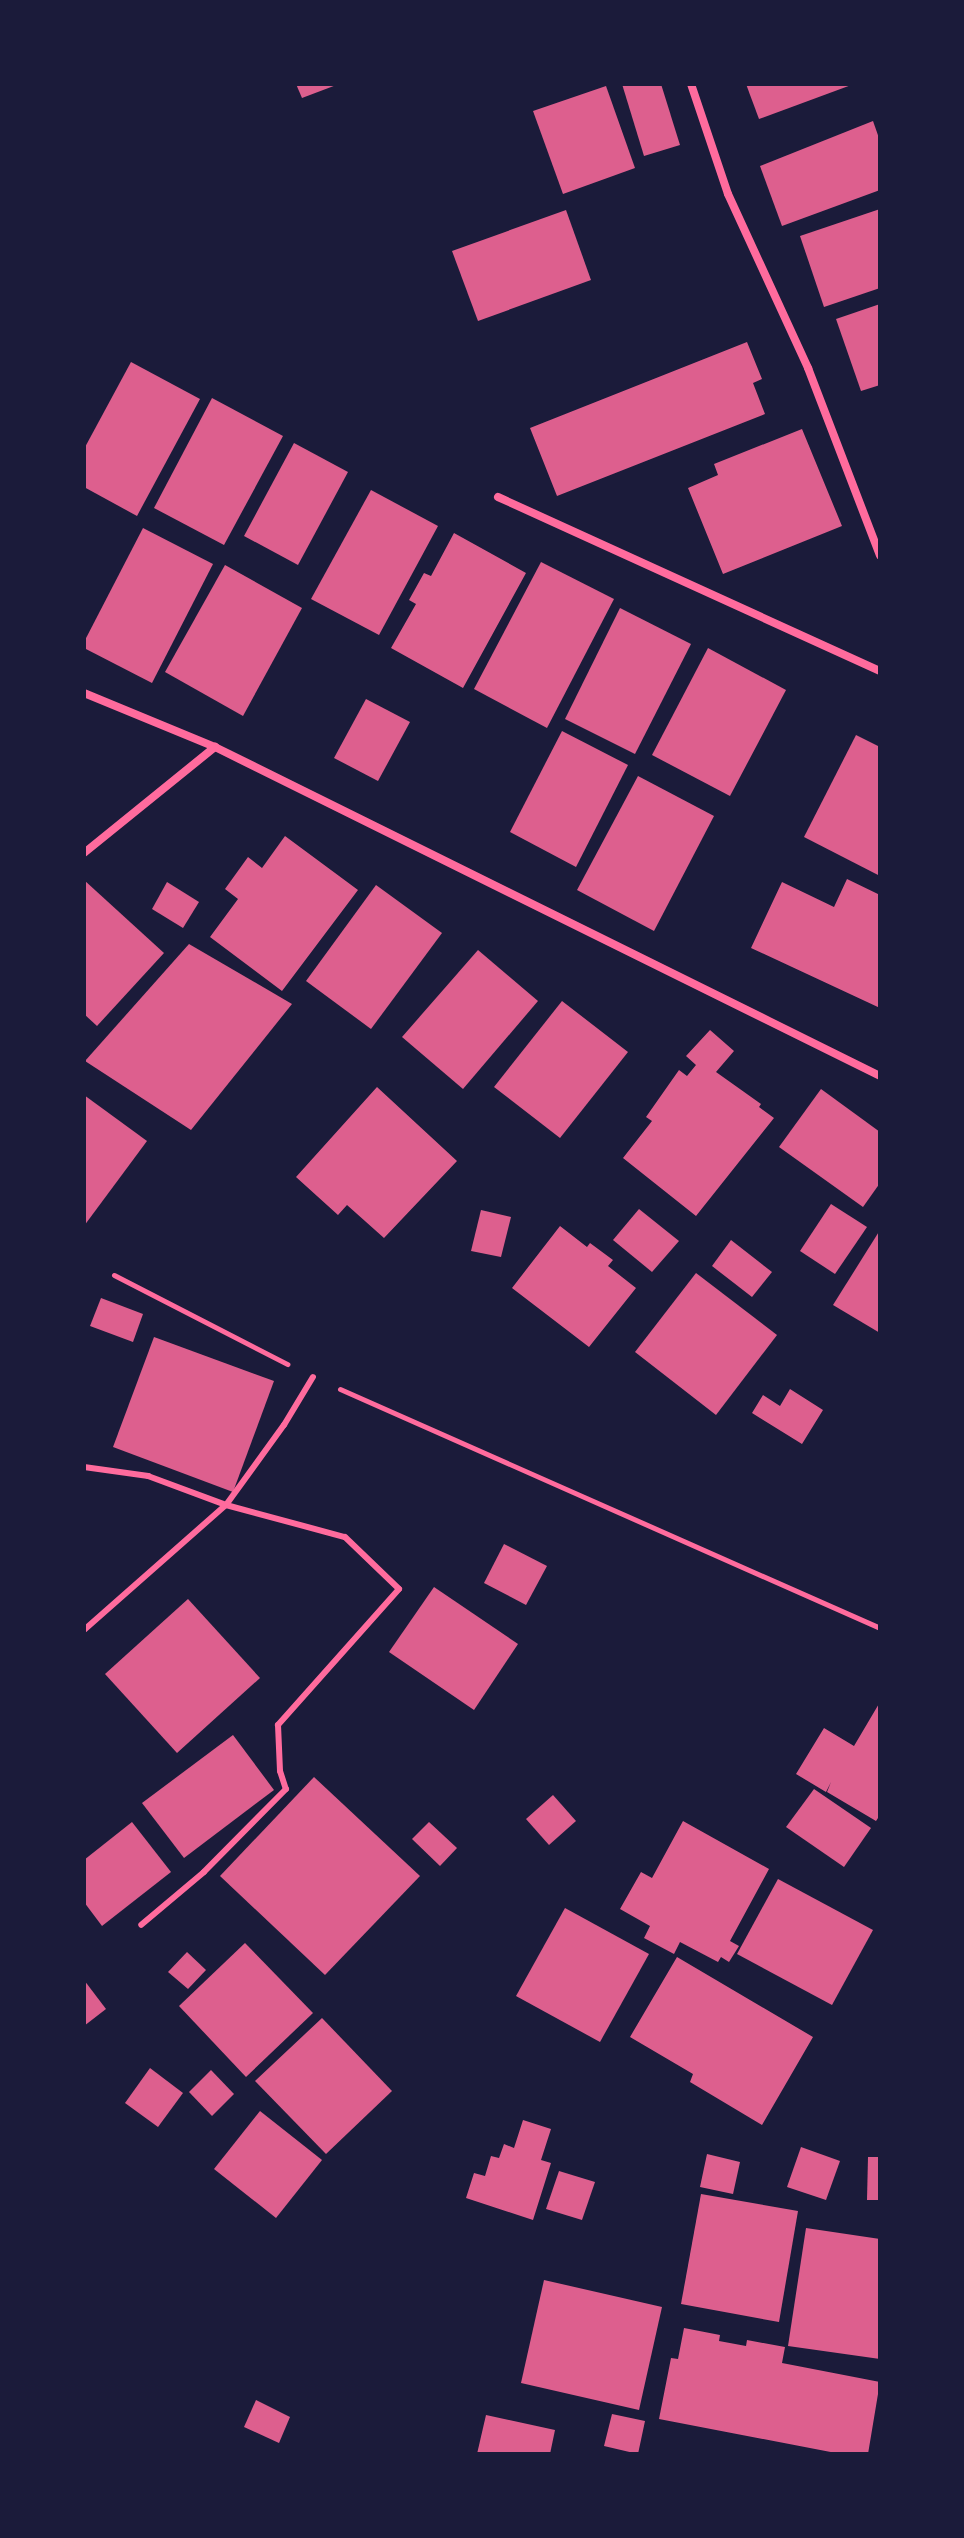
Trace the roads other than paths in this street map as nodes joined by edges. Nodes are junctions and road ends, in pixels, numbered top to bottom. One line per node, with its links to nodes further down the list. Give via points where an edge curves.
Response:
1 (691, 84): 3 (street, via 728,194 808,368)
2 (498, 497): 5 (street)
3 (880, 556)
4 (880, 659): 5 (street)
5 (877, 670)
6 (84, 693): 7 (street)
7 (215, 747): 8 (street); 9 (street)
8 (84, 853)
9 (880, 1076)
10 (313, 1377): 12 (lane)
11 (84, 1467): 12 (lane, via 148,1476)
12 (226, 1505): 13 (lane); 14 (lane, via 345,1537 399,1589 278,1725 286,1789 204,1872)
13 (84, 1630)
14 (141, 1925)

